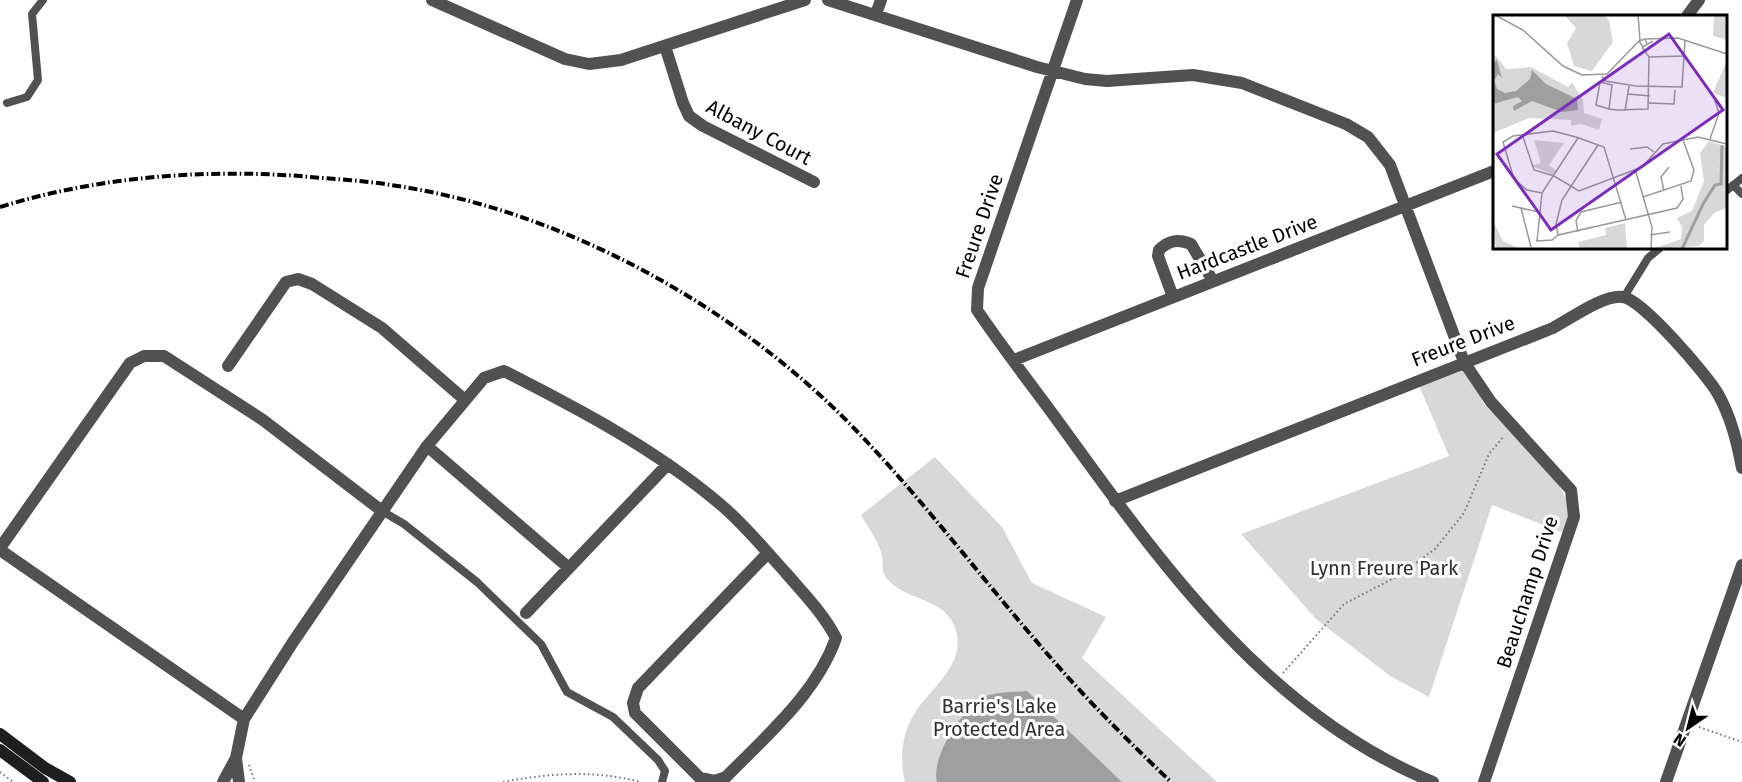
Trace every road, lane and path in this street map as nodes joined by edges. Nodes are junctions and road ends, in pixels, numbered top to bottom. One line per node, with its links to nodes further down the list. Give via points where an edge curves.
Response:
1 (43, 0): 12 (lane, via 32,14 38,80 27,97)
2 (432, 0): 10 (street, via 576,63 612,62)
3 (805, 0): 10 (street)
4 (828, 0): 8 (street, Beauchamp Drive)
5 (881, 0): 8 (street)
6 (1077, 0): 11 (street, Freure Drive)
7 (1699, 0): 9 (street)
8 (876, 14): 11 (street, Beauchamp Drive)
9 (1689, 15)
10 (665, 46): 15 (street, Albany Court, via 689,116)
11 (1052, 71): 19 (street, Beauchamp Drive, via 1107,81 1193,75 1242,83 1346,124 1368,137 1390,165); 24 (street, Freure Drive, via 976,297 977,310)
12 (7, 103)
13 (1493, 171): 19 (street, Hardcastle Drive)
14 (1742, 178): 16 (lane)
15 (814, 183)
16 (1733, 185): 17 (lane); 18 (lane)
17 (1727, 190)
18 (1742, 194)
19 (1406, 206): 21 (street, Hardcastle Drive); 25 (street, Beauchamp Drive)
20 (1659, 249): 23 (lane, via 1648,258)
21 (1213, 280): 22 (street, Hardcastle Drive); 22 (street, via 1191,244 1181,240 1169,242 1158,256)
22 (1173, 297): 24 (street, Hardcastle Drive)
23 (1624, 297): 25 (street, Freure Drive, via 1610,298 1553,328); 31 (street, via 1639,304 1718,393 1736,435)
24 (1014, 360): 32 (street, Freure Drive)
25 (1464, 362): 28 (street, Beauchamp Drive); 32 (street, Freure Drive)
26 (228, 366): 27 (street, via 286,282 298,279 382,328)
27 (465, 400): 29 (street); 30 (street, via 484,378 504,371 576,407)
28 (1514, 427): 39 (path, via 1489,454 1464,513 1436,549 1400,575 1344,604); 58 (street, Beauchamp Drive, via 1571,490 1574,517)
29 (427, 446): 33 (street); 37 (street)
30 (668, 464): 35 (street, via 721,505); 37 (street)
31 (1742, 468)
32 (1115, 501): 39 (street, Freure Drive, via 1221,629)
33 (382, 511): 34 (street, via 263,420 164,356 144,356 130,363); 40 (street); 56 (lane, via 477,582 541,644 567,692 613,717 658,760 665,771)
34 (0, 549): 40 (street)
35 (768, 553): 35 (street, via 826,620 836,638 816,678 797,704 750,753 726,777 715,781 700,778 635,713 633,704 638,688)
36 (1742, 565): 41 (street)
37 (569, 568): 38 (street)
38 (526, 613)
39 (1275, 682): 57 (street, Freure Drive, via 1354,742)
40 (244, 719): 45 (street)
41 (1688, 723): 43 (path); 59 (street)
42 (0, 734): 50 (main road)
43 (1742, 742)
44 (0, 750): 49 (main road)
45 (236, 758): 51 (street); 52 (street)
46 (252, 768): 53 (path)
47 (0, 772): 48 (path)
48 (14, 782)
49 (43, 782)
50 (70, 782)
51 (223, 782)
52 (239, 782)
53 (255, 782)
54 (503, 782): 55 (path, via 579,773)
55 (641, 782)
56 (662, 782)
57 (1433, 782)
58 (1484, 782)
59 (1666, 782)

